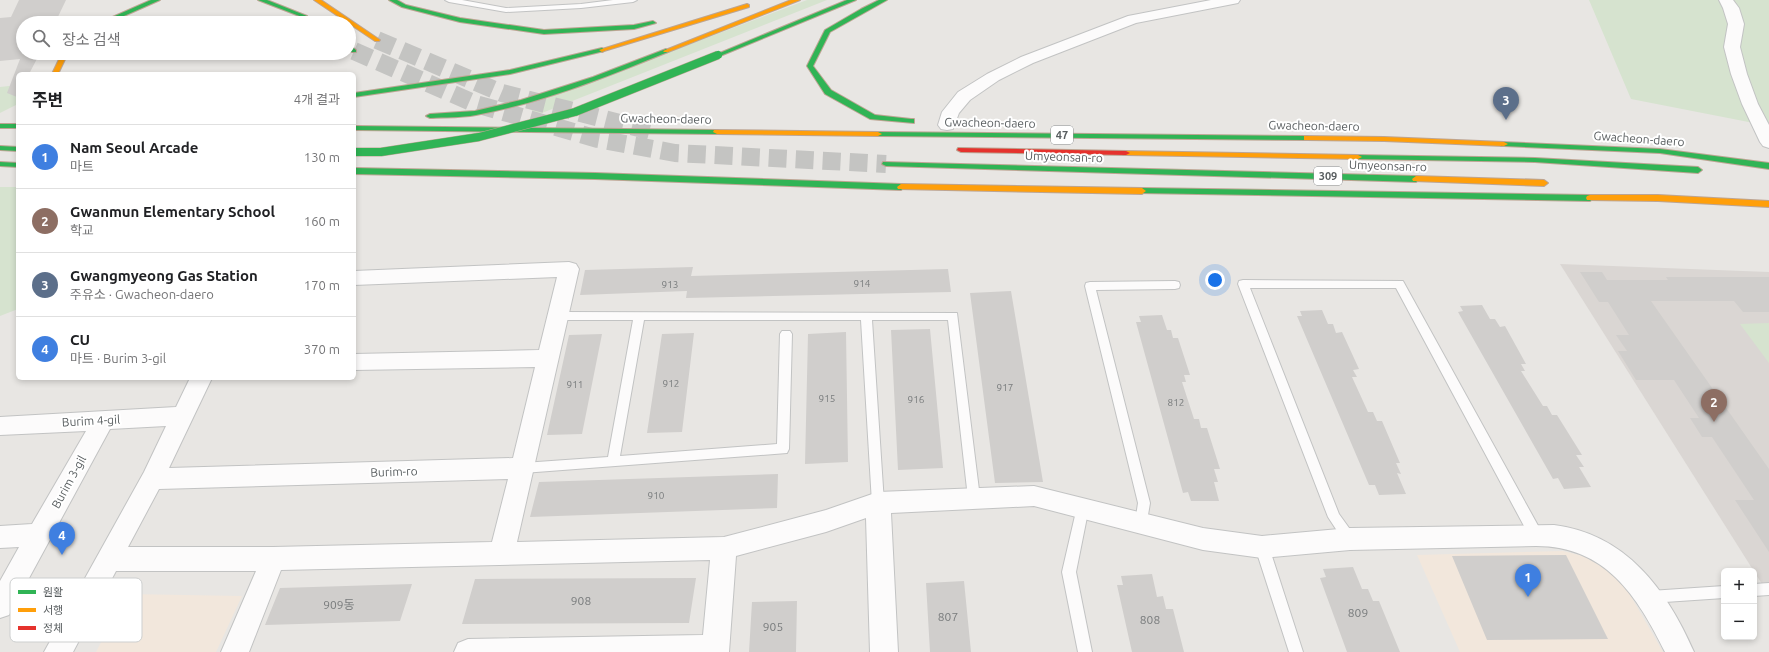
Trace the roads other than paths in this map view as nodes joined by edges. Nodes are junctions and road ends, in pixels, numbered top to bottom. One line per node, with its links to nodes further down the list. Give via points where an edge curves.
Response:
1 (157, 0): 13 (highway)
2 (261, 0): 14 (highway)
3 (283, 0): 15 (highway)
4 (316, 0): 16 (highway)
5 (392, 0): 21 (highway, via 404,6 460,20 544,32 634,27 750,6 608,48 510,72)
6 (449, 0): 7 (lane, via 506,10)
7 (633, 0)
8 (797, 0): 22 (highway, via 616,71 534,99 474,113)
9 (853, 0): 35 (highway, bridge, via 575,112 479,136 381,152)
10 (884, 0): 24 (highway, via 827,31 810,66 828,92 873,117)
11 (1233, 0): 25 (street, via 1133,19 1027,60 992,77 964,96)
12 (1726, 0): 31 (street, via 1736,24 1732,47 1740,74 1750,104)
13 (119, 16)
14 (302, 16)
15 (304, 16)
16 (340, 16)
17 (356, 26): 18 (highway)
18 (377, 40)
19 (62, 60): 20 (highway)
20 (56, 72)
21 (356, 95)
22 (420, 117)
23 (406, 119): 28 (highway)
24 (918, 121)
25 (944, 125): 30 (highway)
26 (0, 126): 27 (highway)
27 (16, 126)
28 (356, 127)
29 (356, 127): 30 (highway, Gwacheon-daero / 47)
30 (991, 134): 39 (highway, Gwacheon-daero / 47, via 1384,139 1551,145 1660,151)
31 (1769, 142)
32 (0, 148): 33 (highway)
33 (16, 148)
34 (953, 150): 40 (highway, Umyeonsan-ro / 309, via 1536,160)
35 (356, 152)
36 (0, 164): 38 (highway)
37 (886, 164): 43 (highway, Umyeonsan-ro / 309)
38 (16, 165)
39 (1769, 166): 41 (highway)
40 (1706, 170)
41 (1730, 170)
42 (356, 171): 46 (highway, via 595,176 891,187 1658,198)
43 (1552, 183)
44 (1738, 193): 45 (highway)
45 (1769, 199)
46 (1769, 204)
47 (356, 278): 49 (street, via 568,269)
48 (1175, 285): 65 (lane, via 1090,286 1144,503)
49 (558, 316): 50 (lane); 53 (street)
50 (639, 316): 51 (lane); 59 (lane)
51 (866, 316): 62 (lane, via 953,316); 63 (lane)
52 (786, 334): 59 (lane, via 783,449)
53 (548, 358): 54 (street); 60 (street)
54 (356, 362)
55 (200, 380): 56 (street)
56 (182, 416): 57 (street, Burim 4-gil); 61 (street)
57 (103, 421): 58 (street, Burim 4-gil); 66 (street, Burim 3-gil)
58 (0, 426)
59 (613, 461): 60 (lane)
60 (523, 468): 61 (street, Burim-ro); 72 (street)
61 (152, 479): 73 (street)
62 (974, 498): 63 (street); 64 (street, via 1034,496)
63 (878, 504): 71 (street, via 826,521); 88 (street)
64 (1083, 507): 65 (street); 89 (lane, via 1070,572)
65 (1141, 523): 70 (street, via 1203,539)
66 (39, 535): 68 (street); 75 (street, Burim 3-gil)
67 (1536, 535): 69 (street); 69 (lane, via 1399,284 1243,284 1334,517); 81 (street, via 1558,536 1586,544 1628,572)
68 (0, 537)
69 (1350, 539): 70 (street)
70 (1262, 547): 90 (lane)
71 (724, 548): 72 (street); 84 (street)
72 (502, 553): 74 (street)
73 (109, 559): 74 (street); 76 (street)
74 (274, 559): 86 (street)
75 (15, 578)
76 (99, 578)
77 (10, 588): 82 (street, Burim 3-gil)
78 (1769, 589): 79 (lane)
79 (1757, 590)
80 (1721, 592): 81 (lane)
81 (1650, 597): 91 (street)
82 (0, 606)
83 (63, 642): 85 (street)
84 (715, 650): 87 (street)
85 (58, 652)
86 (236, 652)
87 (468, 652)
88 (884, 652)
89 (1085, 652)
90 (1296, 652)
91 (1680, 652)

